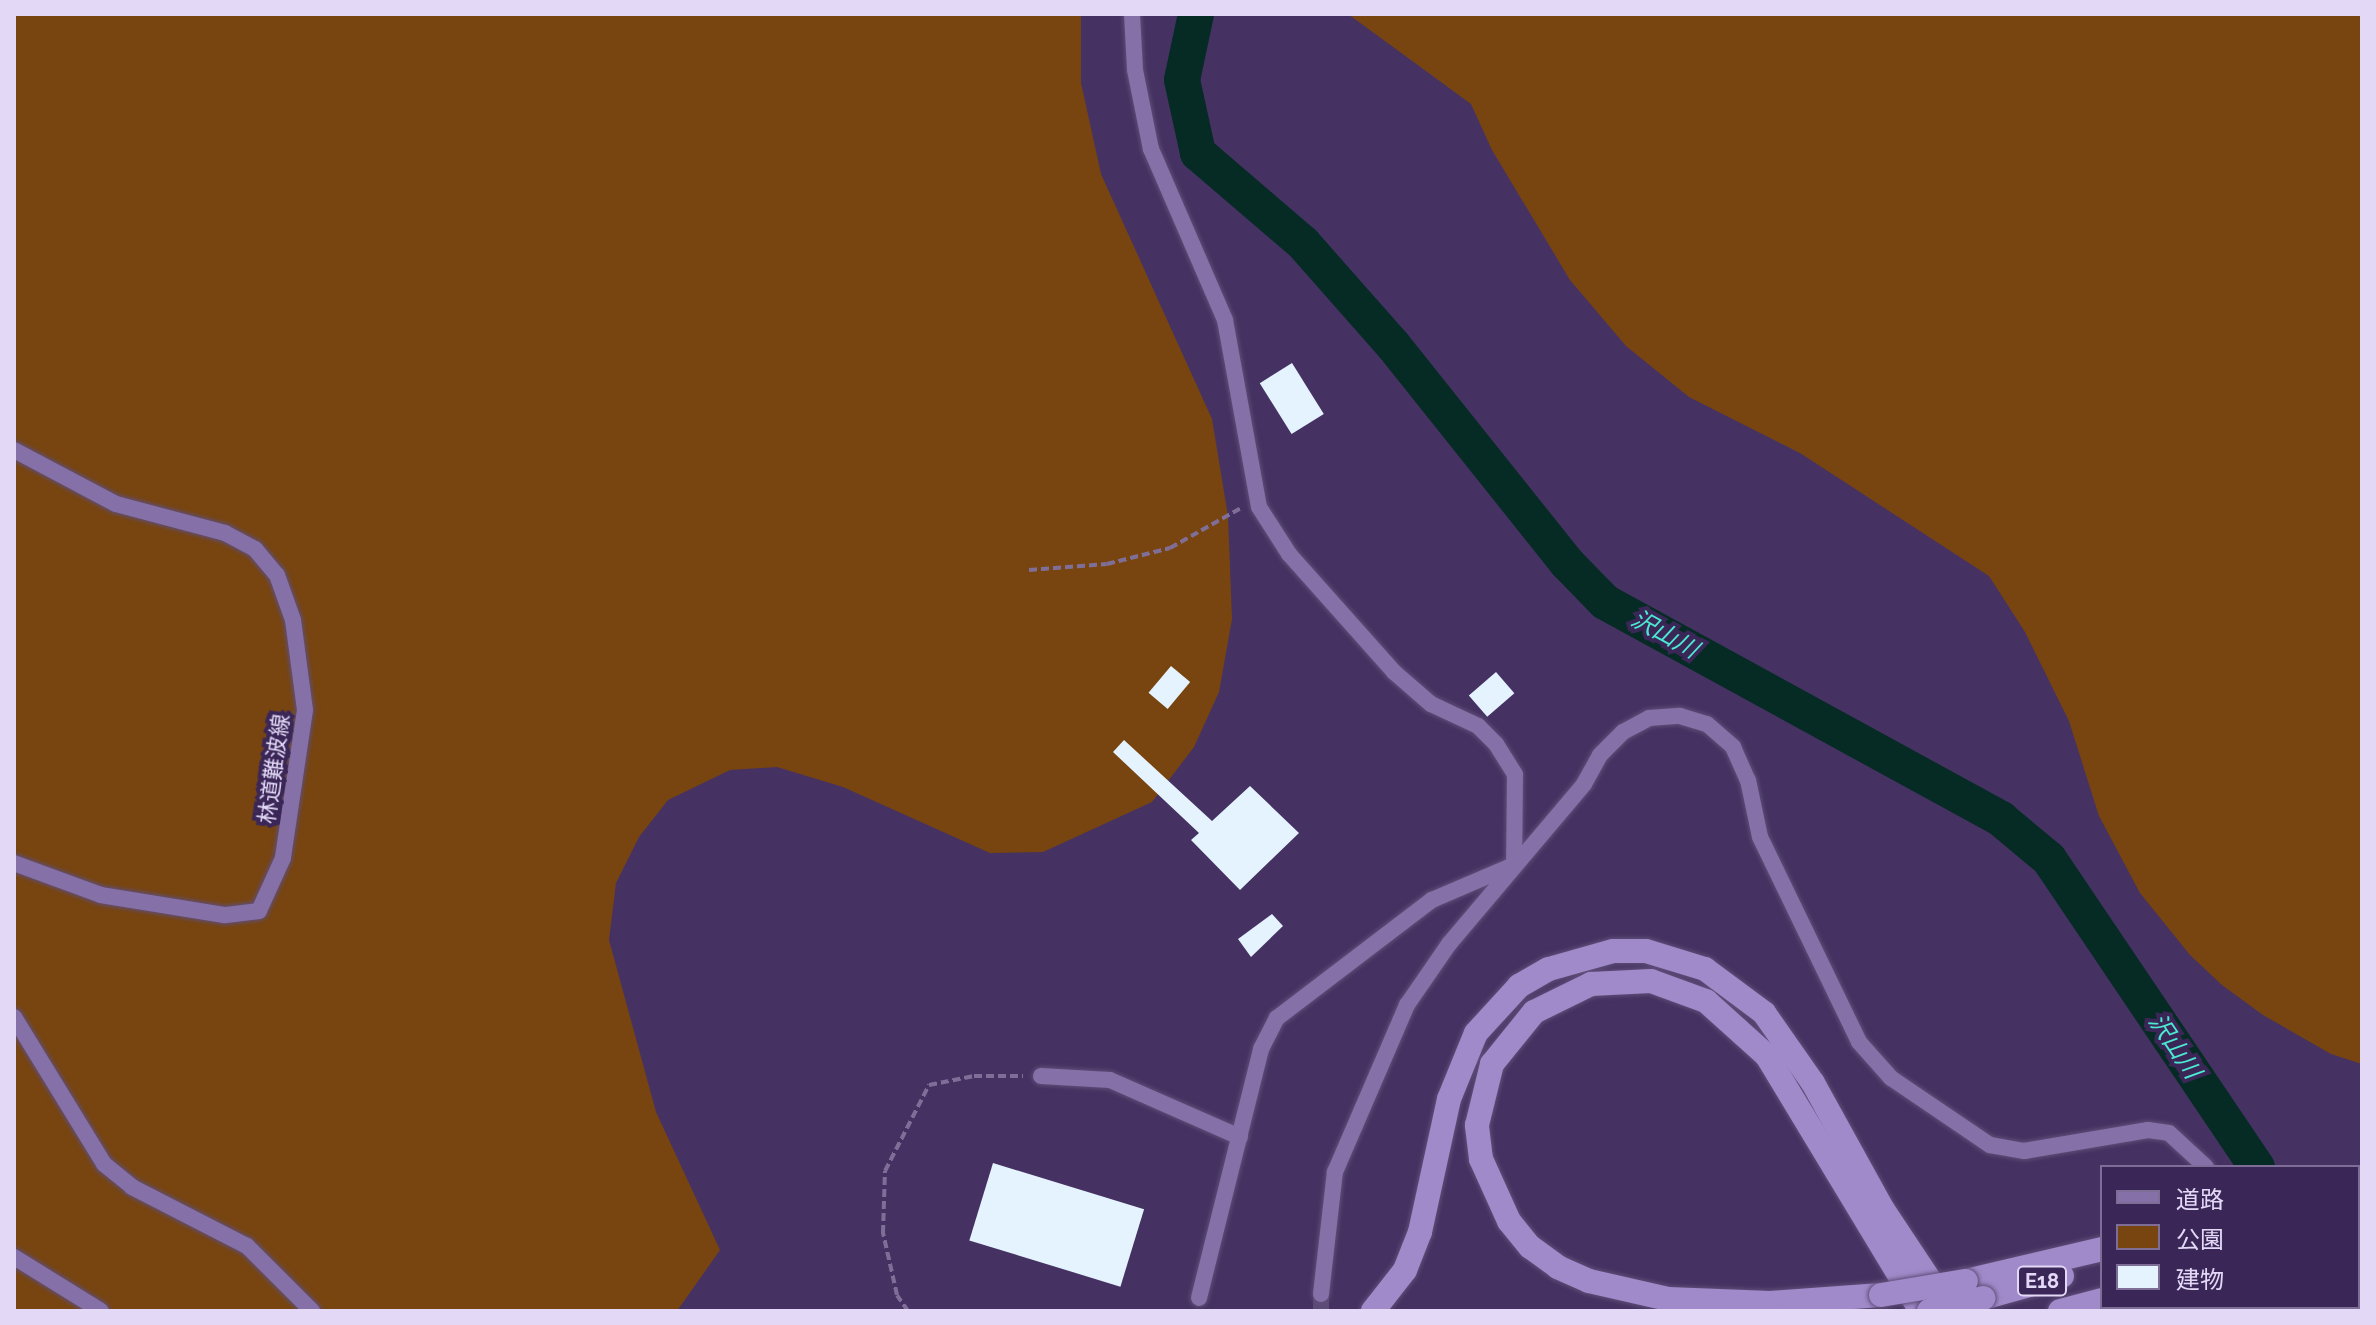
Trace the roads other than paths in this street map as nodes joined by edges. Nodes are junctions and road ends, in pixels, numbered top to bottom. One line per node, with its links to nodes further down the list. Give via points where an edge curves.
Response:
1 (1132, 14): 4 (street, via 1135,70 1151,149 1225,320 1257,500 1289,554 1394,672 1431,704 1478,726 1496,744 1515,775)
2 (14, 450): 3 (street, 林道難波線, via 116,504 225,533 255,549 277,575 293,620 305,710 283,858 259,911 224,915 101,895)
3 (14, 863)
4 (1514, 864): 7 (street, via 1432,900 1277,1018 1261,1049); 8 (street, via 1623,732 1649,718 1680,716 1707,724 1733,747 1748,780 1760,837 1859,1042 1891,1078 1990,1145 2024,1151 2148,1130 2169,1133); 13 (street, via 1407,1005 1351,1127 1328,1207)
5 (14, 1017): 17 (street, via 77,1128 104,1164 132,1187 247,1246)
6 (1041, 1076): 7 (street, via 1110,1080)
7 (1240, 1137): 14 (street)
8 (2204, 1165)
9 (2100, 1250): 12 (highway)
10 (14, 1257): 16 (street)
11 (2100, 1265): 12 (highway, E18)
12 (1974, 1290): 19 (highway, bridge, via 1881,1295 1770,1303 1668,1299 1589,1281 1558,1267 1530,1247 1509,1221 1481,1159 1481,1093 1509,1037 1561,994 1591,984 1651,981 1706,1001 1767,1056); 20 (highway, E18, bridge)
13 (1321, 1294)
14 (1199, 1298)
15 (2100, 1301): 22 (highway, E18)
16 (101, 1311)
17 (312, 1311)
18 (1373, 1311): 21 (highway, via 1405,1270 1420,1232 1449,1099 1476,1033 1519,986 1549,969 1613,951 1646,951 1705,969 1764,1013 1789,1045 1882,1208)
19 (1921, 1311)
20 (1929, 1311)
21 (1951, 1311)
22 (2060, 1311)

